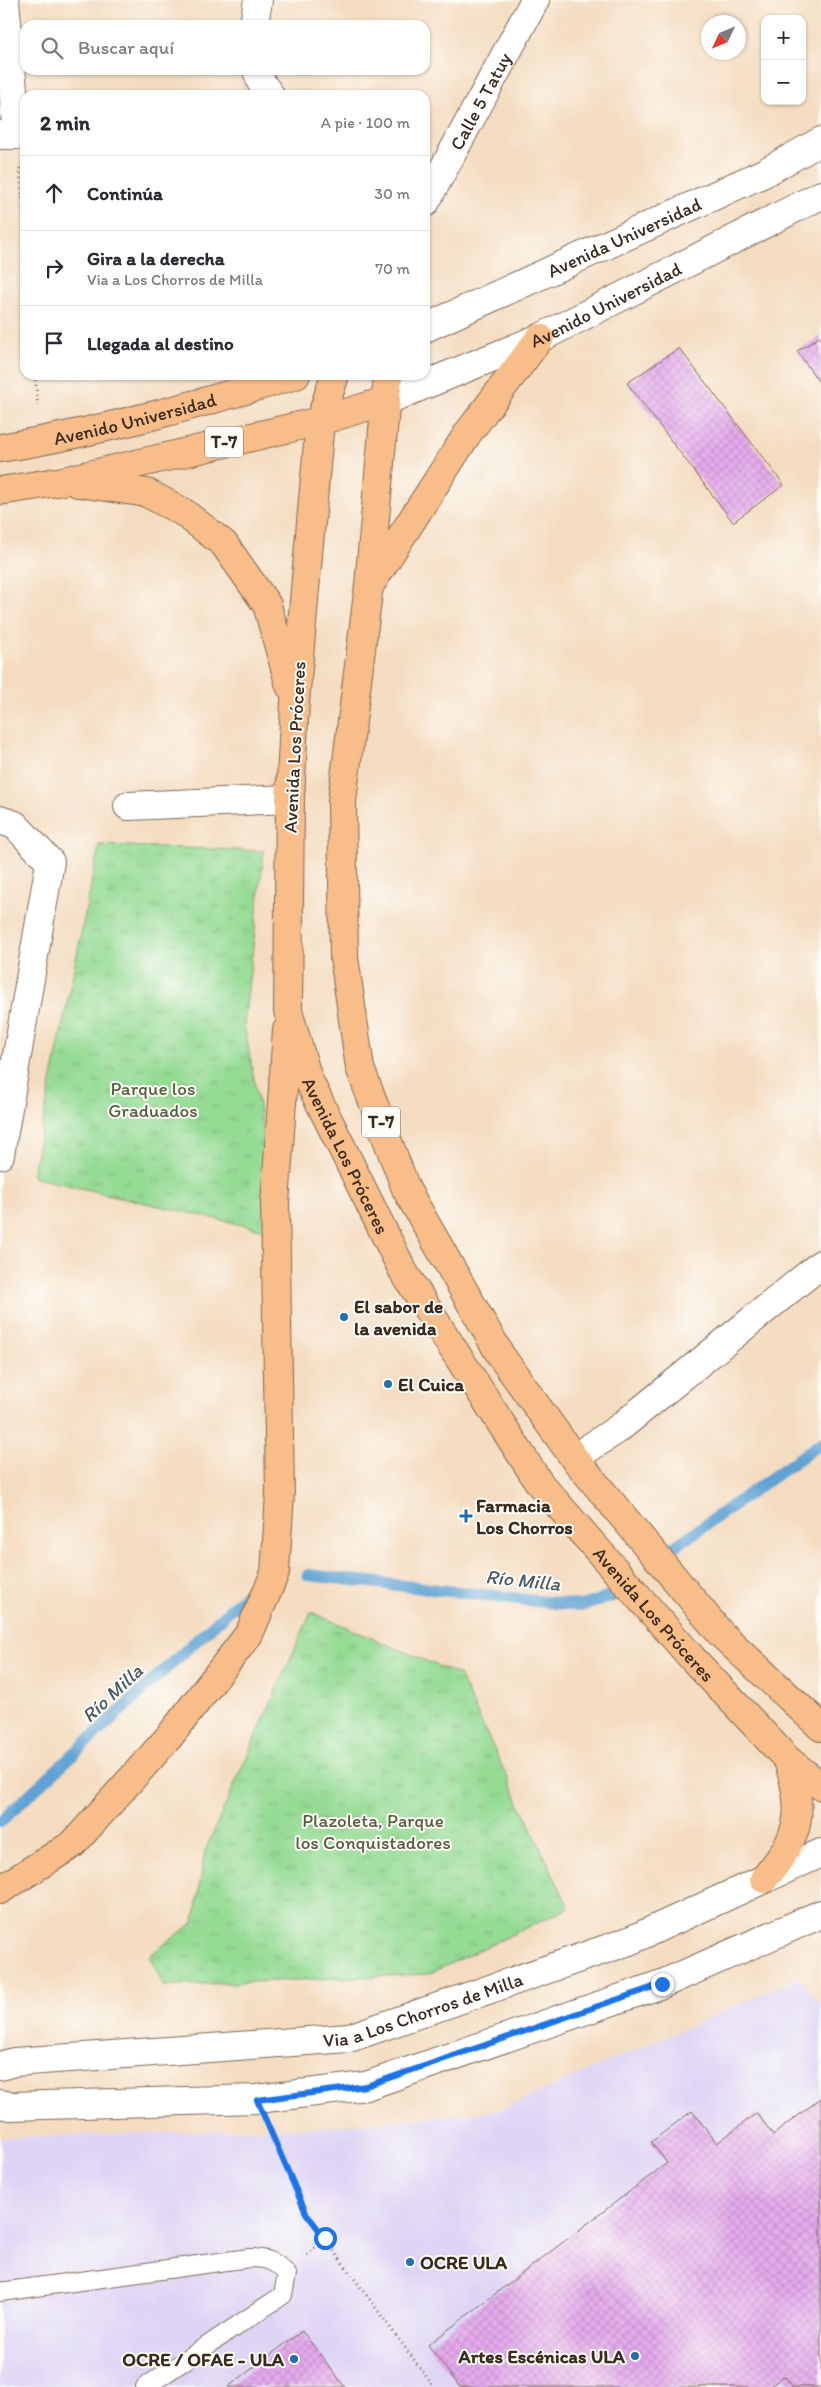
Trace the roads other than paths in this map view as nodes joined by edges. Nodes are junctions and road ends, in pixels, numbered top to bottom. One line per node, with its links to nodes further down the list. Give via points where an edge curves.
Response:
1 (5, 0): 7 (street)
2 (258, 0): 4 (street)
3 (535, 0): 9 (street, Calle 5 Tatuy)
4 (255, 20)
5 (259, 75): 6 (street)
6 (267, 90)
7 (9, 135)
8 (821, 141): 11 (street, Avenida Universidad, via 764,173)
9 (430, 190)
10 (821, 195): 12 (street, Avenido Universidad)
11 (430, 326)
12 (540, 338): 13 (street, Avenido Universidad); 22 (highway, via 468,433)
13 (430, 374)
14 (279, 380): 19 (highway, Avenido Universidad / T-7, via 181,409)
15 (332, 380): 18 (highway, Avenida Los Próceres / T-7)
16 (411, 380): 17 (street, Avenido Universidad)
17 (386, 388): 18 (highway, T-7); 22 (highway, Avenida Los Próceres / T-7)
18 (320, 421): 20 (highway, T-7); 23 (highway, Avenida Los Próceres / T-7)
19 (0, 448)
20 (63, 481): 21 (highway, T-7); 23 (highway, via 147,493 183,512 224,544 268,605)
21 (0, 491)
22 (369, 585): 30 (highway, Avenida Los Próceres / T-7, via 342,801 344,957 360,1068 406,1189 502,1356)
23 (295, 702): 24 (highway, Avenida Los Próceres / T-7)
24 (290, 799): 25 (street); 27 (highway, Avenida Los Próceres / T-7)
25 (128, 806)
26 (0, 820): 28 (street, via 15,825 50,862)
27 (288, 1011): 32 (highway, Avenida Los Próceres / T-7, via 308,1079 402,1271 540,1484 692,1658); 36 (highway, via 275,1204 280,1493 275,1573 249,1634 169,1737 73,1844)
28 (0, 1155)
29 (821, 1264): 30 (street, via 618,1429)
30 (574, 1458): 31 (highway, Avenida Los Próceres / T-7, via 721,1634)
31 (821, 1728)
32 (788, 1760): 33 (highway, Avenida Los Próceres / T-7); 35 (highway, via 798,1791 798,1826 784,1854)
33 (821, 1786)
34 (821, 1853): 35 (street, Via a Los Chorros de Milla)
35 (764, 1879): 38 (street, Via a Los Chorros de Milla, via 629,1940 349,2038 14,2062)
36 (0, 1890)
37 (821, 1914): 39 (street, via 662,1984 366,2086 257,2100)
38 (0, 2066)
39 (0, 2104)
40 (0, 2292): 41 (lane, via 249,2258 276,2262 287,2274 283,2295)
41 (145, 2387)

